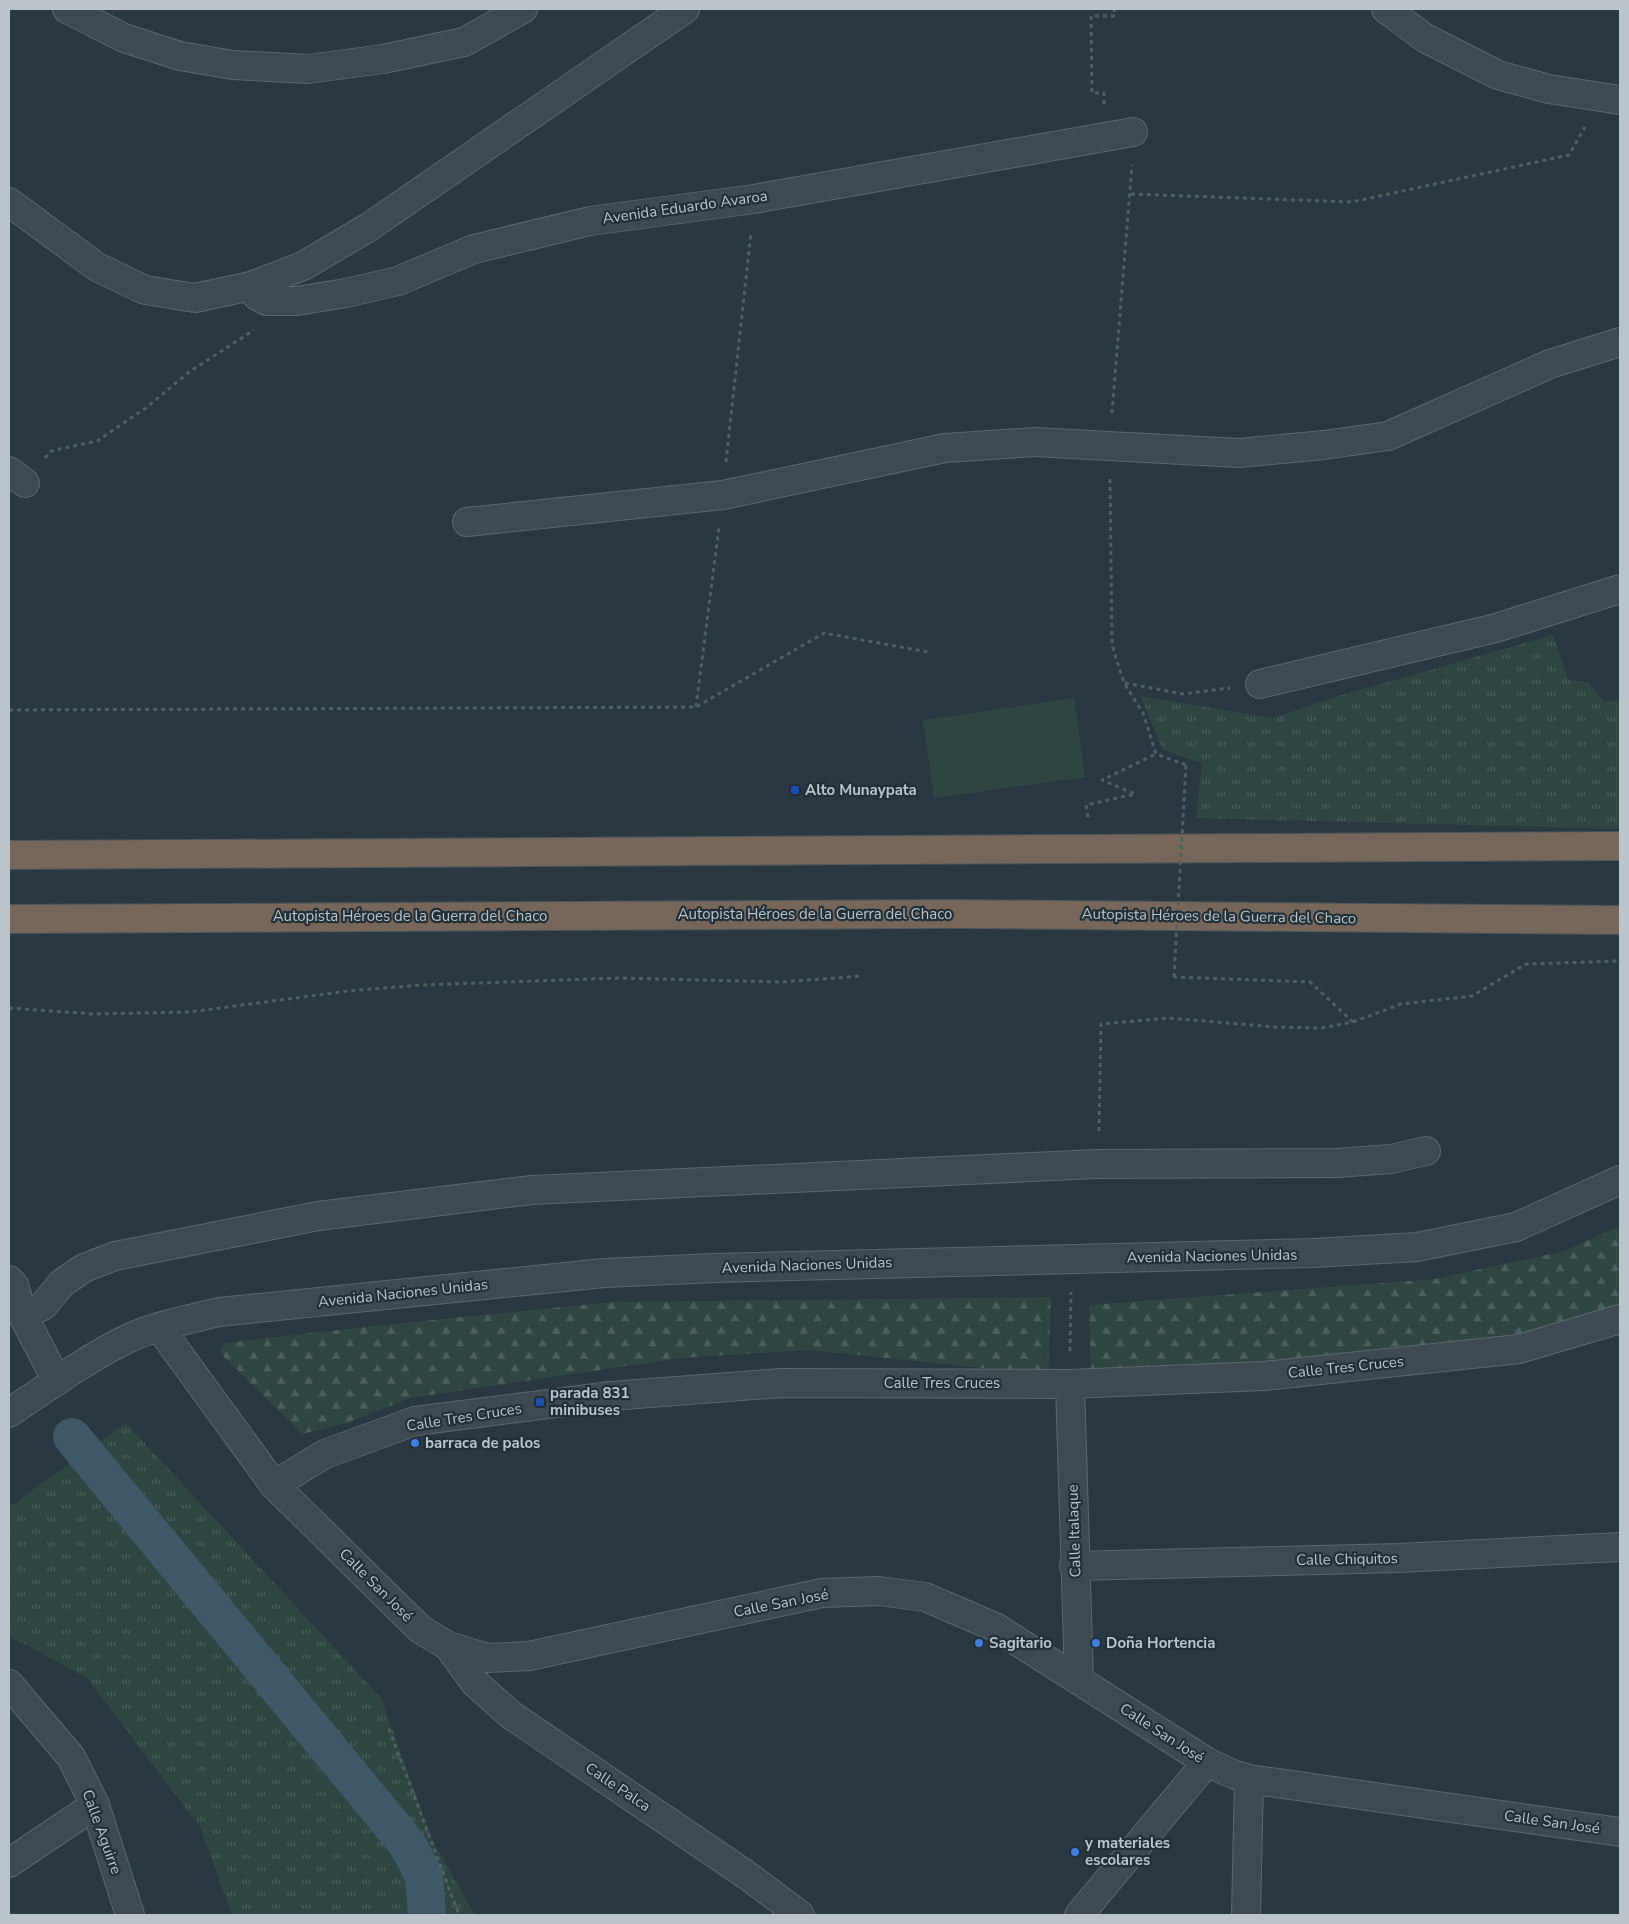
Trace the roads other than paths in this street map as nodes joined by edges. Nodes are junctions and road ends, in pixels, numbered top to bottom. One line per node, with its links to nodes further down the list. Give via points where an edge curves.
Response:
1 (67, 9): 2 (street, via 124,38 180,56 233,65 308,69 383,59 464,42)
2 (523, 9)
3 (685, 9): 8 (street, via 369,227 303,266)
4 (1386, 9): 5 (street, via 1426,38 1498,75 1549,89)
5 (1611, 100)
6 (1126, 133): 8 (street, Avenida Eduardo Avaroa, via 754,199 590,221 474,249 398,281 346,293 297,301 267,301 257,296)
7 (9, 202): 8 (street, via 96,266 146,290 195,298)
8 (251, 286)
9 (1620, 342): 10 (street, via 1550,364 1388,436 1239,452 1034,442 945,448 723,495)
10 (468, 522)
11 (1620, 589): 12 (street, via 1496,628)
12 (1260, 684)
13 (1620, 846): 14 (highway)
14 (9, 855)
15 (9, 919): 16 (highway, Autopista Héroes de la Guerra del Chaco, via 948,914)
16 (1620, 920)
17 (1426, 1152): 20 (street, via 1391,1159 1337,1163 1096,1164 532,1190 318,1216 115,1256 84,1268 62,1283 43,1306)
18 (1620, 1180): 22 (street, Avenida Naciones Unidas, via 1516,1227 1417,1247 1314,1253 604,1273 219,1312)
19 (9, 1280): 20 (street, via 14,1285)
20 (22, 1314): 23 (street)
21 (1620, 1319): 24 (street, Calle Tres Cruces, via 1519,1349 1264,1376)
22 (159, 1327): 23 (street, Avenida Naciones Unidas, via 123,1341); 26 (street, Calle San José)
23 (56, 1381): 25 (street, Avenida Naciones Unidas)
24 (1070, 1384): 26 (street, Calle Tres Cruces, via 781,1383 602,1397 415,1421 325,1454); 28 (street, Calle Italaque)
25 (9, 1413)
26 (274, 1485): 29 (street, Calle San José, via 420,1629)
27 (1620, 1547): 28 (street, Calle Chiquitos, via 1399,1558)
28 (1074, 1566): 30 (street, Calle Italaque)
29 (448, 1646): 30 (street, Calle San José, via 488,1658 529,1656 822,1592 879,1591 925,1597 995,1627); 38 (street, Calle Palca, via 475,1683 511,1715)
30 (1079, 1679): 32 (street, Calle San José)
31 (9, 1684): 34 (street, Calle Aguirre, via 71,1757)
32 (1207, 1762): 33 (street, Calle San José); 39 (street)
33 (1249, 1778): 35 (street, Calle San José); 40 (street)
34 (95, 1805): 36 (street); 37 (street, Calle Aguirre)
35 (1620, 1832)
36 (9, 1863)
37 (130, 1915)
38 (800, 1915)
39 (1079, 1915)
40 (1246, 1915)

